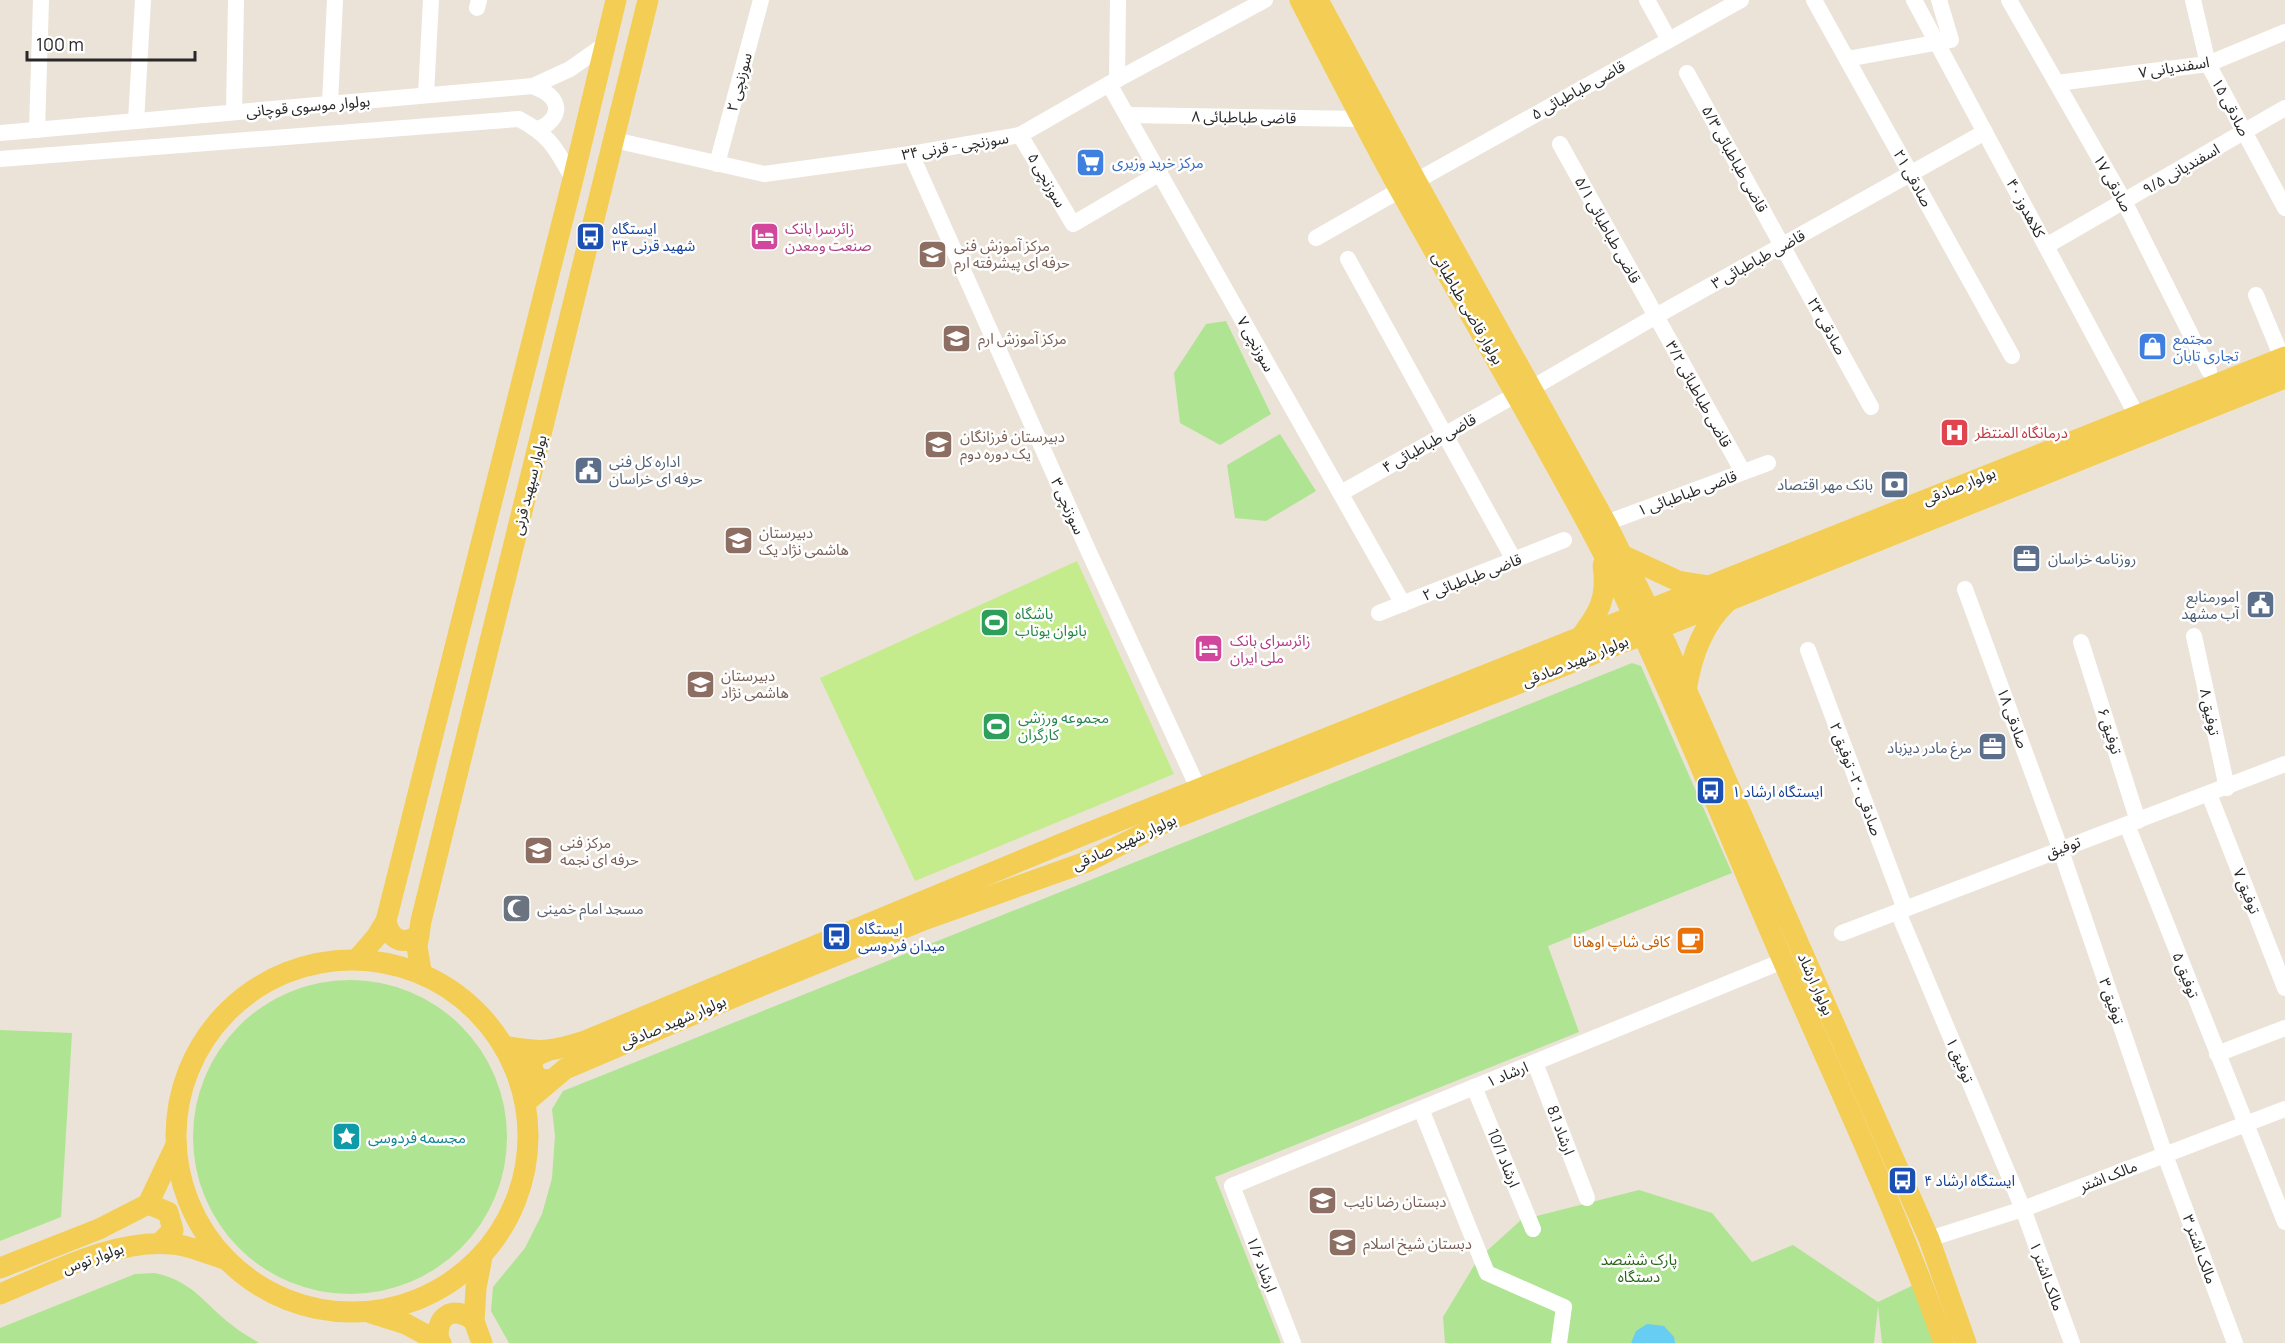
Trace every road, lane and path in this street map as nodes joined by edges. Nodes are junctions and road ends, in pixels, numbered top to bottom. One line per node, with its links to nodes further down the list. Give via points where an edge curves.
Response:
1 (41, 0): 38 (street)
2 (143, 0): 36 (street)
3 (236, 0): 33 (street)
4 (335, 0): 31 (street)
5 (431, 0): 30 (street)
6 (616, 0): 23 (main road)
7 (648, 0): 43 (main road, بولوار سپهبد قرنی)
8 (761, 0): 47 (street, سوزنچی ۲)
9 (1118, 0): 27 (street)
10 (1265, 0): 27 (street, سوزنچی - قرنی ۳۴)
11 (1300, 0): 35 (main road, بولوار قاضی طباطبائی)
12 (1318, 0): 51 (main road, بولوار قاضی طباطبائی)
13 (1647, 0): 21 (street)
14 (1741, 0): 21 (street, قاضی طباطبائی ۵)
15 (1814, 0): 24 (street, صادقی ۲۱)
16 (1914, 0): 22 (street, کلاهدوز ۴۰)
17 (1939, 0): 22 (street, via 1951,40)
18 (2009, 0): 28 (street, صادقی ۱۷)
19 (2193, 0): 25 (street, صادقی ۱۵)
20 (2285, 32): 25 (street, اسفندیانی ۷)
21 (1669, 40): 51 (street, قاضی طباطبائی ۵)
22 (1937, 44): 24 (street); 39 (street, کلاهدوز ۴۰)
23 (604, 45): 29 (street, بولوار موسوی قوچانی, via 570,69); 50 (main road)
24 (1847, 59): 49 (street, صادقی ۲۱)
25 (2208, 64): 28 (street, اسفندیانی ۷); 40 (street, صادقی ۱۵)
26 (1687, 73): 55 (street, قاضی طباطبائی ۵/۳)
27 (1113, 82): 34 (street, سوزنچی ۷); 42 (street, سوزنچی - قرنی ۳۴)
28 (2057, 83): 52 (street, صادقی ۱۷)
29 (533, 86): 30 (street, بولوار موسوی قوچانی); 37 (street, via 550,95 556,111 553,120)
30 (426, 95): 31 (street, بولوار موسوی قوچانی)
31 (330, 104): 33 (street, بولوار موسوی قوچانی)
32 (2285, 108): 40 (street, اسفندیانی ۹/۵)
33 (234, 112): 36 (street, بولوار موسوی قوچانی)
34 (1127, 115): 35 (street, قاضی طباطبائی ۸); 48 (street, سوزنچی ۷)
35 (1362, 119): 51 (main road, بولوار قاضی طباطبائی)
36 (136, 121): 38 (street, بولوار موسوی قوچانی)
37 (537, 129): 46 (street, بولوار موسوی قوچانی, via 519,119); 50 (street, بولوار موسوی قوچانی, via 554,145)
38 (37, 130): 41 (street, بولوار موسوی قوچانی)
39 (1985, 132): 49 (street, قاضی طباطبائی ۳); 56 (street, کلاهدوز ۴۰)
40 (2245, 133): 52 (street, اسفندیانی ۹/۵); 53 (street, صادقی ۱۵)
41 (0, 134)
42 (1020, 135): 45 (street, سوزنچی - قرنی ۳۴); 48 (street, سوزنچی ۵, via 1073,224)
43 (614, 140): 47 (street, سوزنچی - قرنی ۳۴); 97 (main road, بولوار سپهبد قرنی)
44 (1560, 144): 59 (street, قاضی طباطبائی ۵/۱)
45 (911, 154): 47 (street, سوزنچی - قرنی ۳۴, via 764,174); 88 (street, سوزنچی ۳)
46 (0, 159)
47 (717, 164)
48 (1160, 173): 69 (street, سوزنچی ۷)
49 (1911, 174): 55 (street, قاضی طباطبائی ۳); 60 (street, صادقی ۲۱)
50 (573, 179): 95 (main road)
51 (1408, 186): 54 (street, قاضی طباطبائی ۵); 63 (main road, بولوار قاضی طباطبائی)
52 (2124, 201): 56 (street, اسفندیانی ۹/۵); 62 (street, صادقی ۱۷)
53 (2285, 208)
54 (1316, 238)
55 (1782, 246): 59 (street, قاضی طباطبائی ۳); 64 (street, صادقی ۲۳)
56 (2046, 246): 65 (street, کلاهدوز ۴۰)
57 (1348, 259): 66 (street)
58 (2256, 295): 61 (street)
59 (1656, 316): 63 (street, قاضی طباطبائی ۳); 68 (street, قاضی طباطبائی ۳/۲)
60 (2012, 356)
61 (2284, 365): 65 (main road, بولوار صادقی); 77 (main road, بولوار صادقی)
62 (2209, 371)
63 (1525, 391): 66 (street, قاضی طباطبائی ۴); 70 (main road, بولوار قاضی طباطبائی); 72 (main road, بولوار قاضی طباطبائی)
64 (1871, 407)
65 (2137, 416): 75 (main road, بولوار صادقی)
66 (1445, 434): 69 (street, قاضی طباطبائی ۴); 74 (street)
67 (1768, 463): 68 (street, قاضی طباطبائی ۱)
68 (1743, 472): 70 (street, قاضی طباطبائی ۱)
69 (1341, 493): 78 (street, سوزنچی ۷)
70 (1606, 523): 73 (main road, بولوار قاضی طباطبائی)
71 (1564, 540): 74 (street, قاضی طباطبائی ۲)
72 (1601, 549): 80 (main road, بولوار قاضی طباطبائی); 82 (main road, via 1606,586 1593,620)
73 (1622, 555): 75 (main road, via 1678,581); 80 (main road, بولوار قاضی طباطبائی)
74 (1514, 560): 78 (street, قاضی طباطبائی ۲)
75 (1709, 586): 80 (main road, بولوار صادقی)
76 (1965, 589): 92 (street, صادقی ۱۸)
77 (1732, 598): 80 (main road, بولوار شهید صادقی); 85 (main road, via 1707,625 1690,666)
78 (1403, 604): 79 (street, قاضی طباطبائی ۲)
79 (1379, 613)
80 (1646, 623): 82 (main road, بولوار شهید صادقی); 85 (main road, بولوار ارشاد); 93 (main road, بولوار شهید صادقی, via 1172,819); 99 (main road, بولوار ارشاد, via 1672,698)
81 (2194, 636): 87 (street, توفیق ۸)
82 (1579, 639): 88 (main road, بولوار شهید صادقی)
83 (2081, 642): 90 (street, توفیق ۶)
84 (1808, 650): 94 (street, صادقی ۲۰- توفیق ۲)
85 (1686, 691): 121 (main road, بولوار ارشاد)
86 (2285, 764): 87 (street, توفیق)
87 (2227, 788): 89 (street, توفیق)
88 (1199, 790): 91 (main road, بولوار شهید صادقی)
89 (2209, 794): 90 (street, توفیق); 101 (street, توفیق ۷)
90 (2133, 823): 92 (street, توفیق); 105 (street, توفیق ۵)
91 (1078, 837): 93 (main road); 104 (main road, بولوار شهید صادقی, via 585,1041)
92 (2060, 848): 94 (street, توفیق); 114 (street, توفیق ۳)
93 (1089, 861): 107 (main road, بولوار شهید صادقی, via 926,920 746,992 592,1056)
94 (1901, 910): 96 (street, توفیق); 118 (street, توفیق ۱)
95 (386, 921): 97 (main road, via 393,938 411,940); 98 (main road)
96 (1842, 933)
97 (419, 935): 100 (main road, بولوار سپهبد قرنی)
98 (358, 958): 100 (main road); 113 (main road, via 303,965 261,983 220,1016 197,1049 178,1102)
99 (1783, 961): 106 (street, ارشاد ۱); 133 (main road, بولوار ارشاد, via 1897,1219)
100 (421, 970): 103 (main road, via 460,996)
101 (2284, 981)
102 (2285, 1028): 105 (street)
103 (504, 1046): 104 (main road, بولوار شهید صادقی); 109 (main road)
104 (547, 1051): 107 (main road, via 536,1056 533,1072 540,1079)
105 (2217, 1054): 112 (street, توفیق ۵)
106 (1535, 1063): 108 (street, ارشاد ۱); 116 (street, ارشاد 8.1)
107 (551, 1080): 109 (main road, بولوار شهید صادقی)
108 (1474, 1087): 110 (street, ارشاد ۱); 120 (street, ارشاد 10/1)
109 (526, 1102): 123 (main road, via 528,1148 523,1183 509,1218)
110 (1421, 1109): 115 (street, ارشاد ۱); 132 (street, via 1487,1274 1564,1307)
111 (2285, 1109): 112 (street, مالک اشتر)
112 (2246, 1124): 114 (street, مالک اشتر); 119 (street, توفیق ۵)
113 (175, 1148): 117 (main road); 124 (main road, via 183,1191 201,1229)
114 (2165, 1155): 118 (street, مالک اشتر); 136 (street, مالک اشتر ۳)
115 (1232, 1186): 131 (street, ارشاد ۱/۶)
116 (1587, 1198)
117 (148, 1204): 122 (main road, via 168,1212 172,1222 172,1230); 125 (main road, بولوار توس, via 99,1229)
118 (2023, 1209): 121 (street, مالک اشتر); 135 (street, مالک اشتر ۱)
119 (2285, 1222)
120 (1533, 1229)
121 (1929, 1239): 134 (main road, بولوار ارشاد)
122 (160, 1244): 124 (main road, بولوار توس, via 174,1244); 126 (main road, بولوار توس, via 140,1243 111,1250)
123 (483, 1257): 127 (main road, via 442,1289 406,1305); 128 (main road)
124 (225, 1259): 127 (main road, via 258,1286 286,1300 325,1311)
125 (0, 1268)
126 (0, 1294)
127 (368, 1312): 129 (main road, via 406,1324)
128 (474, 1321): 129 (main road, via 466,1314 447,1315 437,1332); 130 (main road)
129 (440, 1342)
130 (482, 1343)
131 (1293, 1343)
132 (1559, 1343)
133 (1944, 1343)
134 (1966, 1343)
135 (2072, 1343)
136 (2235, 1343)

